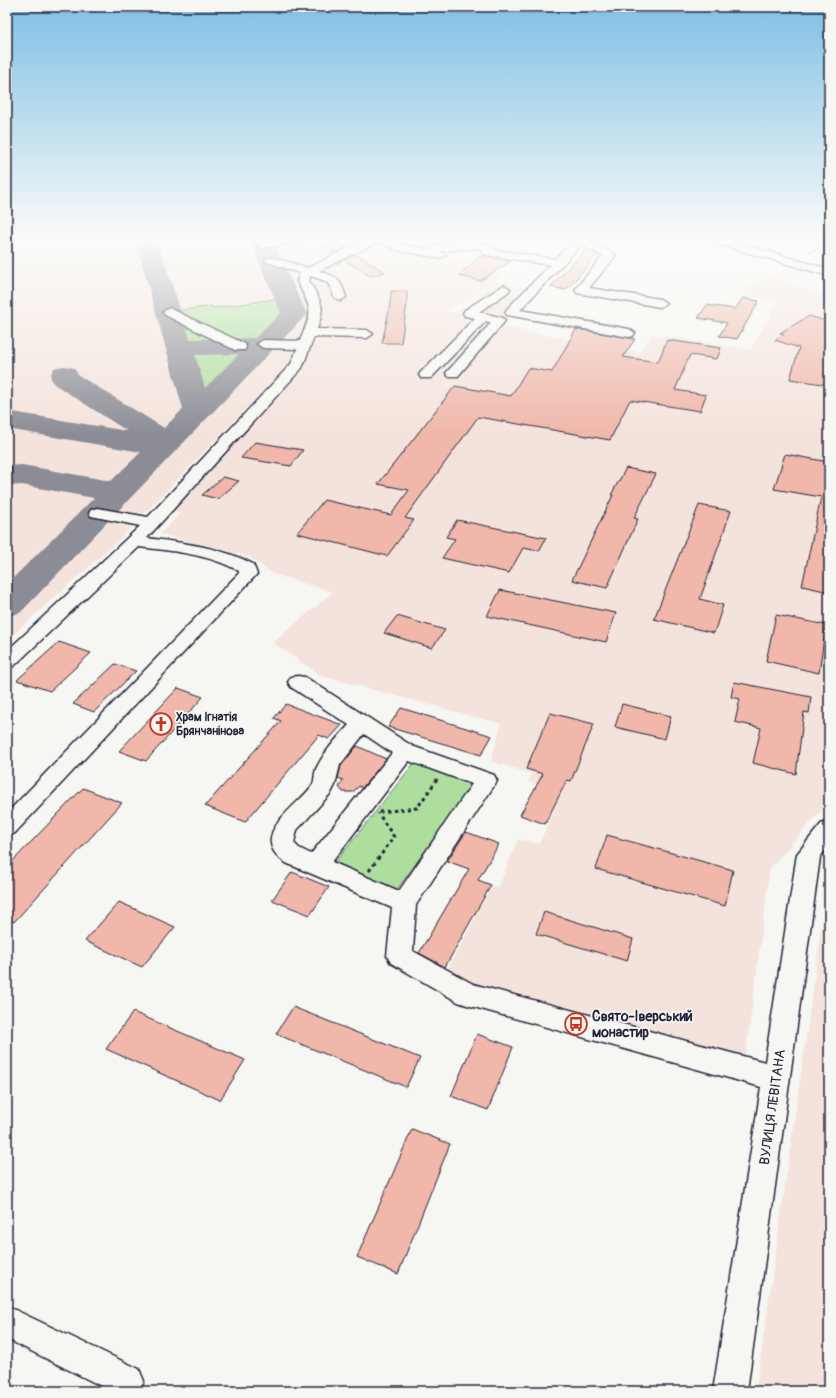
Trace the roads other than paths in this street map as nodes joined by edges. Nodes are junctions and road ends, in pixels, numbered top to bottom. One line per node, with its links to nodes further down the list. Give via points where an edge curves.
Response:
1 (315, 304): 9 (street, via 317,313)
2 (482, 304): 6 (street, via 469,313)
3 (513, 304): 4 (street)
4 (510, 307): 6 (street); 7 (street)
5 (169, 312): 11 (street)
6 (488, 316): 12 (street, via 499,321); 13 (street)
7 (629, 333)
8 (367, 334): 9 (street)
9 (307, 339): 10 (street); 15 (street, via 297,365)
10 (263, 344)
11 (240, 347)
12 (453, 373)
13 (426, 375)
14 (97, 513): 15 (street)
15 (152, 523): 16 (street)
16 (135, 541): 17 (street); 21 (street, via 226,559 247,568 248,574)
17 (7, 662)
18 (298, 682): 19 (street)
19 (362, 723): 20 (street); 23 (street, via 333,758 326,771 324,785 284,830 283,844 288,852 296,858)
20 (405, 751): 23 (street, via 370,809); 24 (street, via 486,781)
21 (7, 827)
22 (829, 830): 25 (street, ВУЛИЦЯ ЛЕВІТАНА, via 809,854)
23 (316, 865): 24 (street)
24 (404, 903): 25 (street, via 400,956 467,994)
25 (776, 1078): 28 (street, ВУЛИЦЯ ЛЕВІТАНА)
26 (7, 1322): 27 (street)
27 (127, 1381)
28 (730, 1391)

